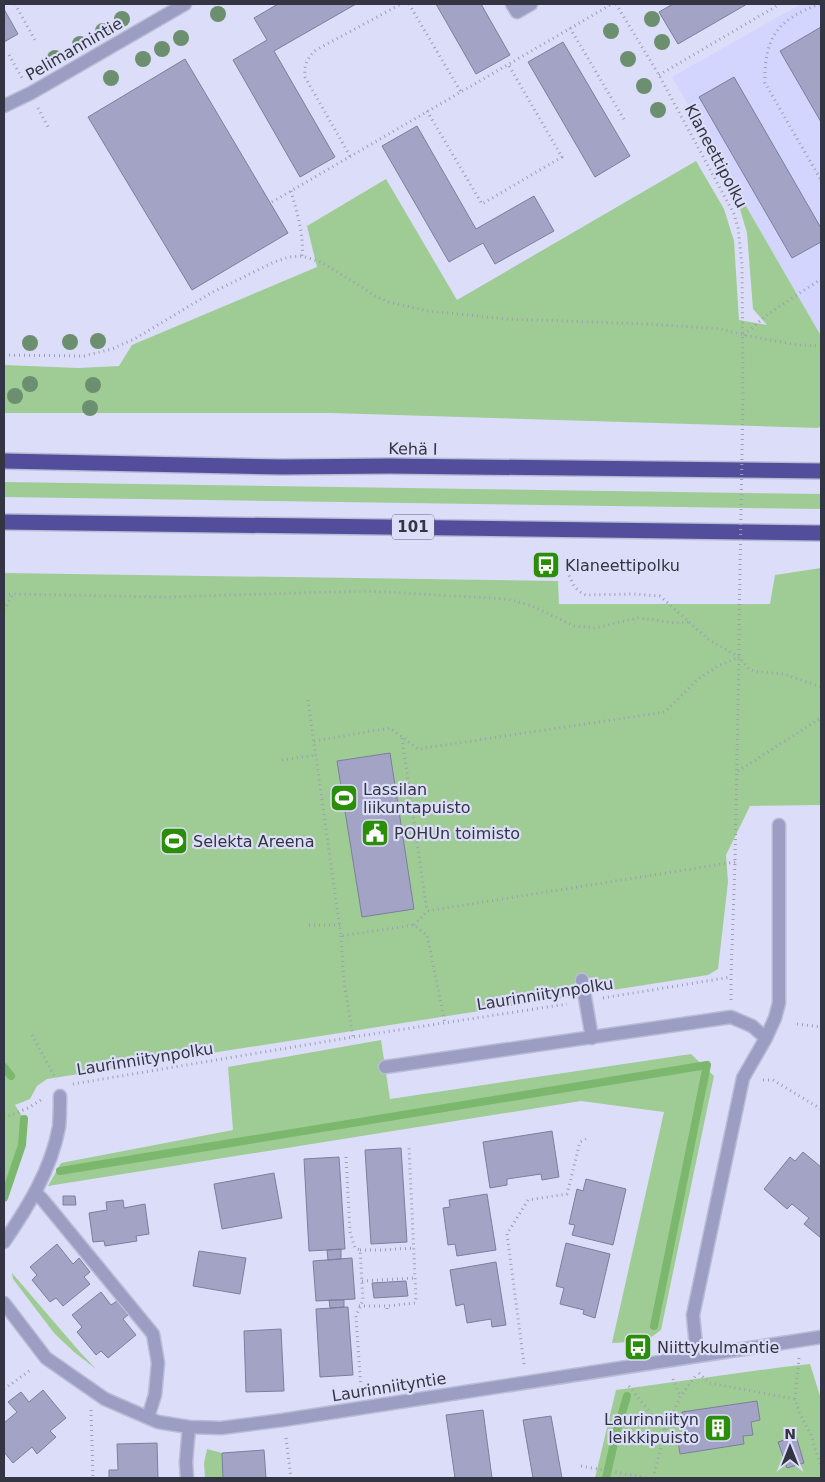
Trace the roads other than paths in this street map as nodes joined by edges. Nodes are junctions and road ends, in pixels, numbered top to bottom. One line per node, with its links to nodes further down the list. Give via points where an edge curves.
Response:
1 (185, 4): 4 (street, Pelimannintie)
2 (512, 4): 3 (street, via 517,12)
3 (531, 4)
4 (4, 106)
5 (4, 461): 6 (highway, Kehä I, via 282,467)
6 (821, 471)
7 (4, 522): 8 (highway, 101)
8 (821, 533)
9 (778, 825): 12 (street, via 779,1003)
10 (582, 980): 11 (street)
11 (592, 1038): 12 (street, via 732,1017 752,1026); 13 (street)
12 (766, 1038): 19 (street, via 743,1078 693,1315)
13 (385, 1067)
14 (60, 1091): 15 (street, via 59,1125 54,1148)
15 (35, 1192): 16 (street); 20 (street, via 153,1334 158,1363 155,1395)
16 (4, 1242)
17 (4, 1303): 20 (street, Laurinniityntie, via 46,1358 106,1399)
18 (821, 1336): 19 (street, Laurinniityntie)
19 (697, 1356): 21 (street, Laurinniityntie, via 283,1420 221,1428)
20 (148, 1417): 21 (street, Laurinniityntie)
21 (189, 1427): 22 (street)
22 (187, 1478)

